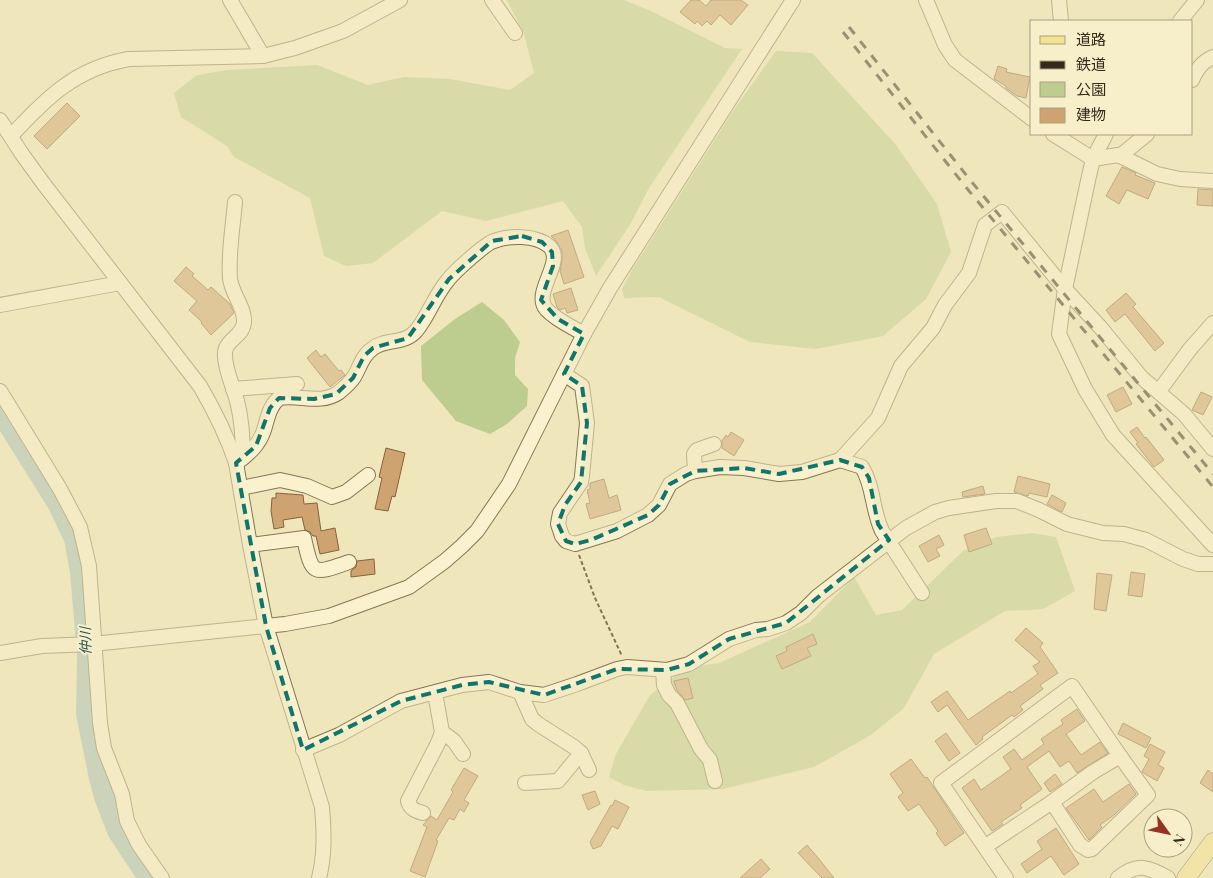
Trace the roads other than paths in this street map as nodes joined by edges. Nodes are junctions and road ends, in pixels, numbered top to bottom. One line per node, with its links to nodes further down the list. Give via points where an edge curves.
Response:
1 (230, 0): 11 (street)
2 (400, 0): 11 (street, via 343,31)
3 (492, 0): 10 (street)
4 (793, 0): 28 (street)
5 (926, 0): 14 (street, via 955,60)
6 (1059, 0): 8 (street)
7 (1197, 0): 9 (street)
8 (1061, 20)
9 (1181, 20)
10 (515, 33)
11 (263, 56): 19 (street, via 108,62 71,81 41,104)
12 (1213, 57): 13 (street, via 1204,61)
13 (1193, 78)
14 (1030, 118)
15 (0, 120): 19 (street)
16 (1055, 135): 21 (street)
17 (1106, 135): 21 (street)
18 (1146, 135): 20 (street)
19 (11, 136): 24 (street)
20 (1120, 156): 21 (street); 22 (street, via 1157,174)
21 (1093, 160): 25 (street)
22 (1213, 181)
23 (235, 202): 31 (street, via 230,279 244,321 224,350)
24 (120, 283): 26 (street); 36 (street, via 200,386)
25 (1065, 289): 33 (street, via 1146,382); 37 (street, via 1002,212 985,226 968,273 933,328 901,366 878,418); 43 (street, via 1059,334 1085,389 1113,435)
26 (0, 305)
27 (1213, 323): 33 (street)
28 (584, 334): 29 (street); 36 (street, via 546,309 542,300 553,266 550,246 522,236 492,241 448,279 408,338 373,348 364,356 354,378 336,394 314,400 296,396 279,398 270,408 256,446)
29 (564, 374): 38 (street, via 582,386 587,423 581,482 560,513 558,524 566,541 574,544 617,531 648,514 659,505 670,484); 47 (street, via 509,484 477,531 445,561 409,587 338,613)
30 (297, 384): 31 (street)
31 (233, 389): 36 (street, via 243,436)
32 (0, 390): 48 (street, via 80,527 89,566)
33 (1158, 390): 35 (street, via 1184,414)
34 (714, 444): 38 (street, via 694,454)
35 (1213, 449)
36 (240, 460): 40 (street)
37 (840, 460): 38 (street, via 802,472 779,474 720,467); 41 (street, via 862,467 869,478 878,524)
38 (695, 471)
39 (368, 475): 40 (street, via 346,492 332,497 280,480)
40 (241, 488): 42 (street)
41 (889, 540): 45 (street, via 935,512 996,501 1018,501 1067,524 1146,540 1183,559); 46 (street); 50 (street, via 786,623 729,639 689,664)
42 (250, 545): 44 (street, via 304,538 310,565 315,570 326,570); 47 (street)
43 (1213, 545)
44 (349, 562)
45 (1213, 564)
46 (922, 594)
47 (266, 626): 48 (street); 54 (street)
48 (94, 644): 49 (street, via 42,646); 65 (street, via 104,748 122,794 127,821 139,846)
49 (0, 653)
50 (663, 670): 51 (street, via 617,668 544,695); 59 (street, via 666,690 710,760)
51 (520, 692): 52 (street, via 489,682); 55 (street, via 532,719)
52 (435, 693): 53 (street); 54 (street, via 401,700 339,735)
53 (442, 732): 56 (street); 62 (street, via 408,801 415,811)
54 (304, 750): 66 (street, via 322,807 325,836)
55 (581, 753): 58 (street); 60 (street, via 558,781)
56 (463, 754)
57 (1120, 756): 61 (street); 61 (street, via 1148,795 1092,849 1080,844); 64 (street, via 1072,686 941,783)
58 (589, 770)
59 (715, 781)
60 (526, 783)
61 (1052, 802): 64 (street)
62 (424, 813)
63 (1213, 842): 70 (main road)
64 (986, 846): 67 (street)
65 (162, 878)
66 (319, 878)
67 (1006, 878)
68 (1118, 878): 69 (street, via 1127,870 1142,867)
69 (1168, 878)
70 (1186, 878)

